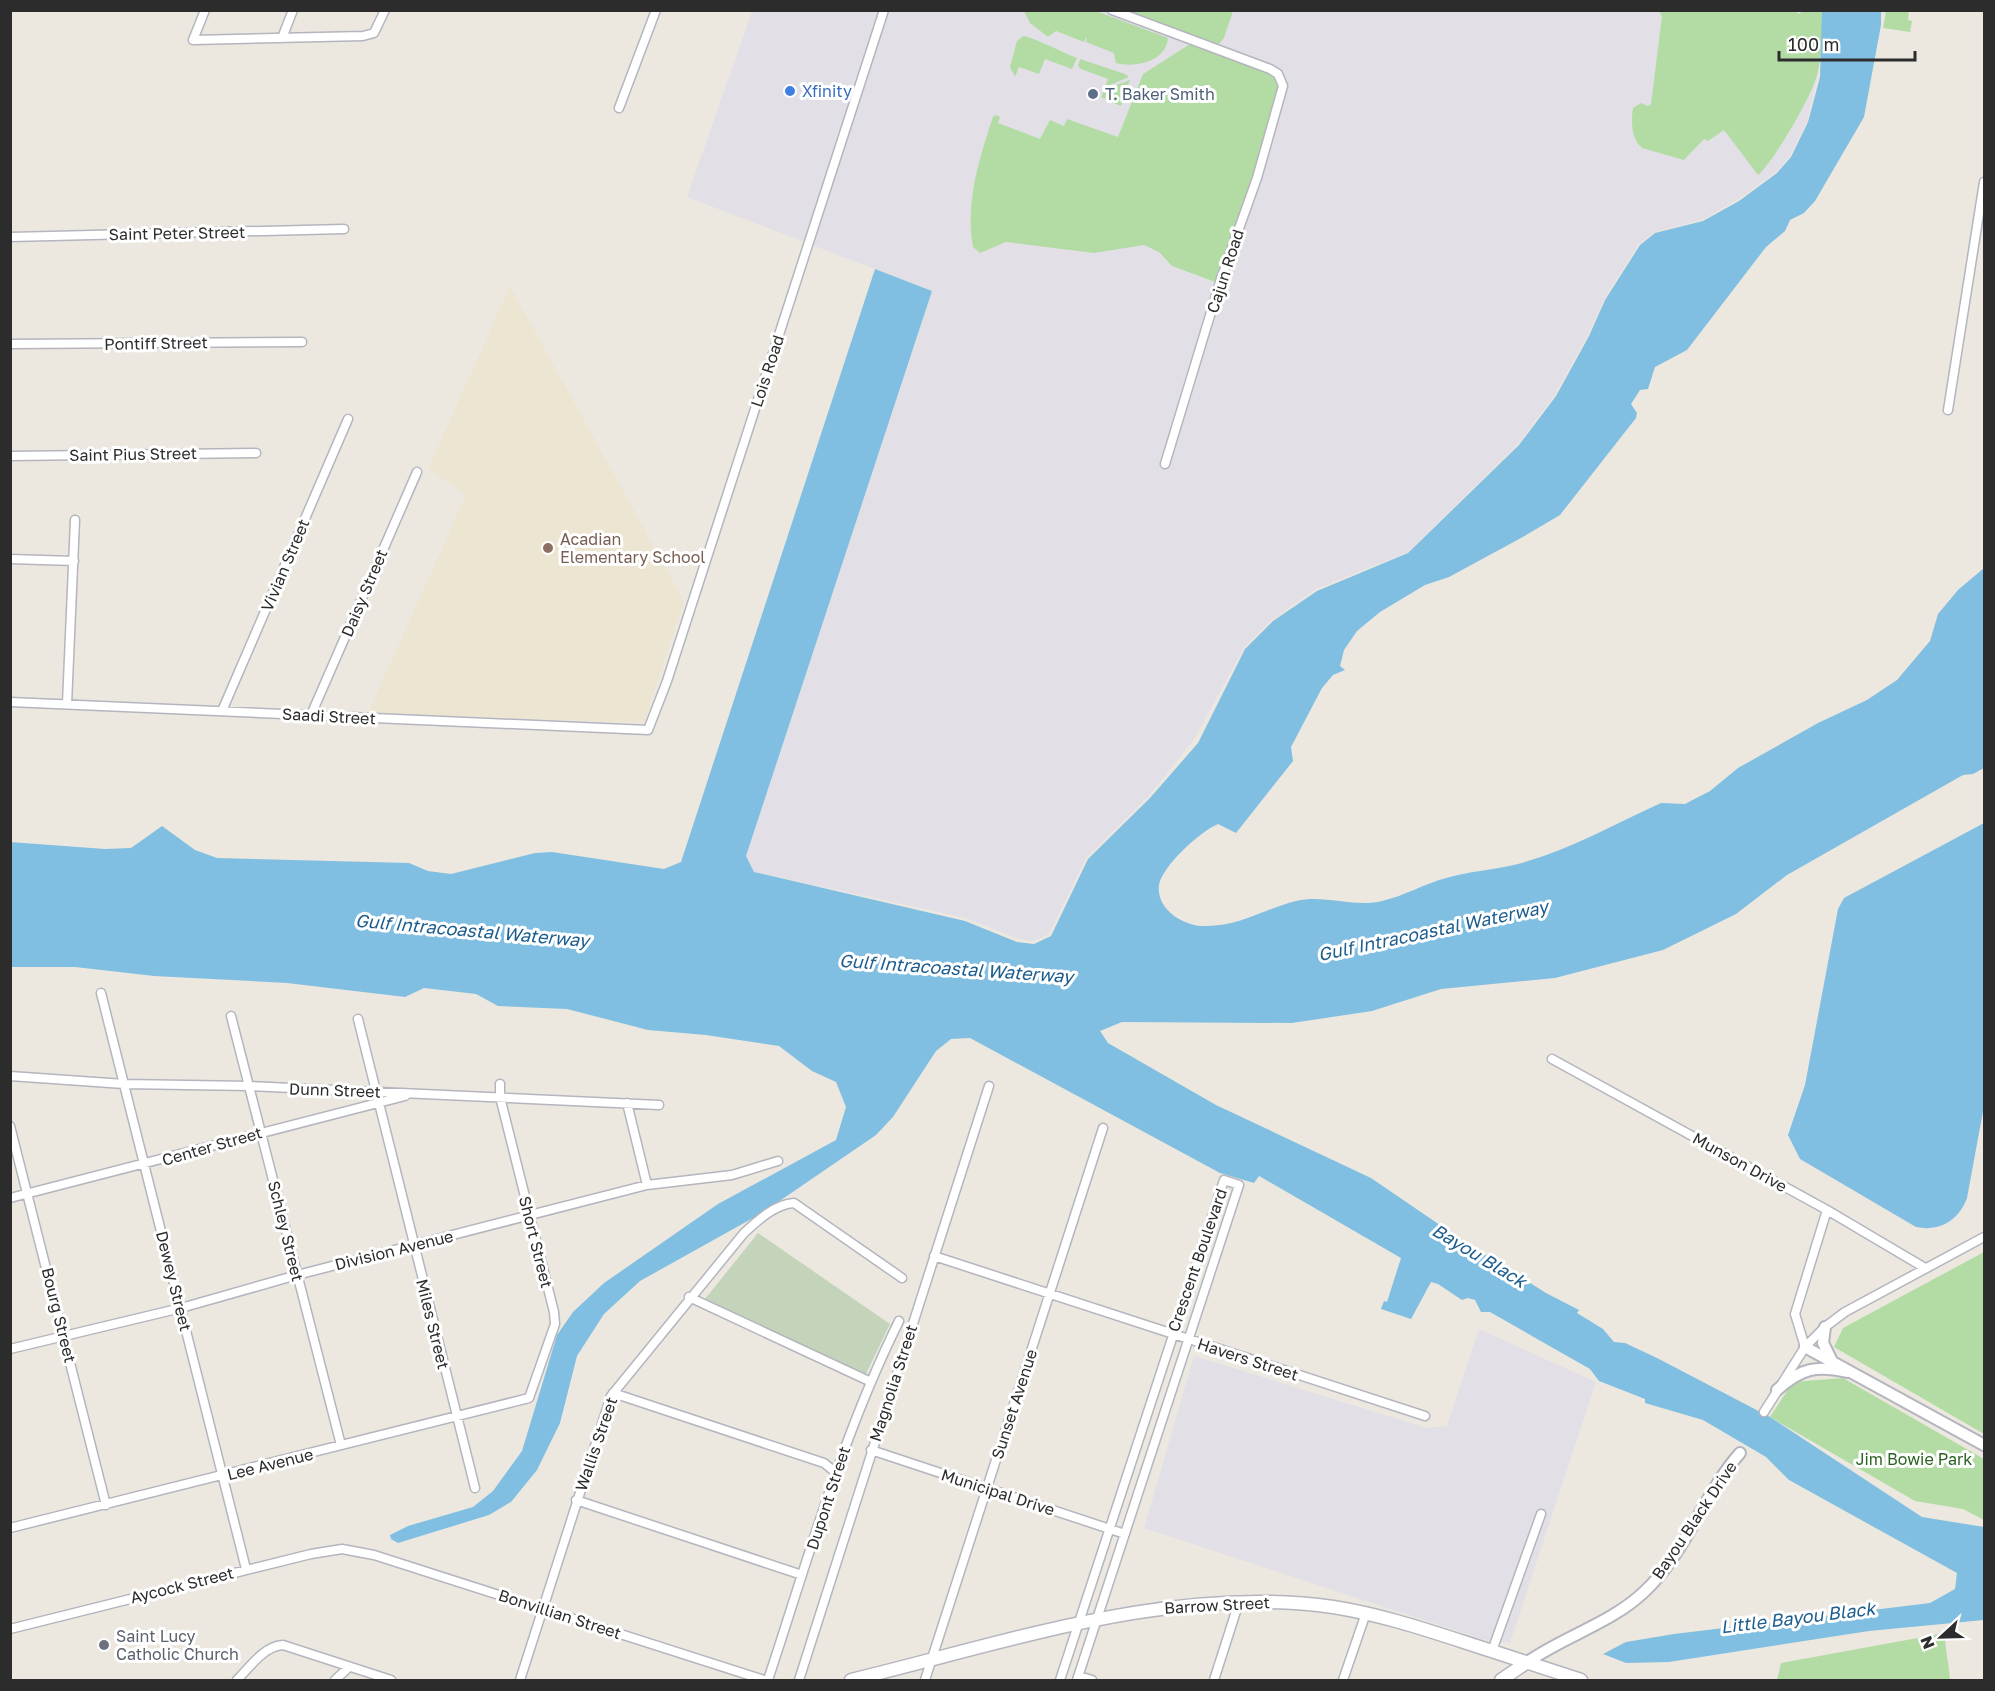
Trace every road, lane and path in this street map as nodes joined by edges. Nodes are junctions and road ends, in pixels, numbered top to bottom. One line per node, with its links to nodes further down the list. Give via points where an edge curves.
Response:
1 (205, 10): 7 (street, via 193,40)
2 (293, 10): 7 (street)
3 (384, 10): 7 (street, via 380,23 369,34)
4 (656, 10): 8 (street)
5 (884, 10): 27 (street, Lois Road)
6 (1112, 10): 18 (street, Cajun Road, via 1270,69 1281,79 1283,93)
7 (282, 38)
8 (619, 108)
9 (1984, 182): 14 (street)
10 (344, 229): 11 (street, Saint Peter Street)
11 (10, 237)
12 (302, 342): 13 (street, Pontiff Street)
13 (10, 344)
14 (1948, 410)
15 (348, 419): 25 (street, Vivian Street)
16 (256, 453): 17 (street, Saint Pius Street)
17 (10, 456)
18 (1165, 464)
19 (417, 472): 26 (street, Daisy Street)
20 (75, 520): 22 (street)
21 (10, 559): 22 (street)
22 (74, 561): 24 (street)
23 (10, 702): 24 (street, Saadi Street)
24 (67, 704): 25 (street, Saadi Street)
25 (222, 711): 26 (street, Saadi Street)
26 (311, 715): 27 (street, Saadi Street)
27 (648, 730)
28 (101, 993): 33 (street, Dewey Street)
29 (231, 1016): 35 (street, Schley Street)
30 (358, 1019): 37 (street, Miles Street)
31 (1552, 1059): 51 (street, Munson Drive)
32 (10, 1076): 33 (street, Dunn Street)
33 (124, 1084): 35 (street, Dunn Street); 47 (street, Dewey Street)
34 (500, 1084): 39 (street, Short Street)
35 (250, 1086): 37 (street, Dunn Street); 45 (street, Schley Street)
36 (989, 1086): 55 (street, Magnolia Street)
37 (375, 1092): 38 (street, Dunn Street); 40 (street, Miles Street)
38 (414, 1094): 39 (street, Dunn Street); 40 (street, Center Street)
39 (500, 1097): 41 (street, Dunn Street); 52 (street, Short Street)
40 (378, 1103): 45 (street, Center Street); 54 (street, Miles Street)
41 (627, 1103): 42 (street, Dunn Street); 48 (street)
42 (659, 1105)
43 (10, 1126): 49 (street, Bourg Street)
44 (1102, 1128): 59 (street, Sunset Avenue)
45 (261, 1132): 47 (street, Center Street); 57 (street, Schley Street)
46 (778, 1161): 48 (street, Division Avenue, via 732,1175)
47 (146, 1165): 49 (street, Center Street); 61 (street, Dewey Street)
48 (647, 1185): 52 (street, Division Avenue)
49 (28, 1194): 50 (street, Center Street); 65 (street, Bourg Street)
50 (10, 1198)
51 (1827, 1210): 56 (street, Munson Drive); 67 (street, via 1795,1314)
52 (530, 1216): 54 (street, Division Avenue); 74 (street, Short Street, via 555,1324)
53 (1984, 1237): 56 (street)
54 (413, 1246): 57 (street, Division Avenue); 76 (street, Miles Street)
55 (934, 1256): 59 (street, Havers Street); 80 (street, Magnolia Street)
56 (1925, 1269): 63 (street)
57 (297, 1275): 61 (street, Division Avenue); 78 (street, Schley Street)
58 (902, 1278): 60 (street, Wallis Street, via 794,1203 759,1219)
59 (1050, 1294): 64 (street, Havers Street); 85 (street, Sunset Avenue)
60 (689, 1297): 71 (street); 73 (street, Wallis Street)
61 (181, 1308): 65 (street, Division Avenue); 83 (street, Dewey Street)
62 (899, 1321): 71 (street, Dupont Street)
63 (1825, 1327): 67 (street); 69 (street, via 1823,1343)
64 (1172, 1334): 66 (street, Havers Street); 66 (street, Crescent Boulevard, via 1224,1180 1239,1185); 90 (street, Crescent Boulevard)
65 (64, 1336): 68 (street, Division Avenue); 87 (street, Bourg Street)
66 (1188, 1339): 77 (street, Havers Street); 91 (street, Crescent Boulevard)
67 (1805, 1347): 69 (street); 72 (street)
68 (10, 1349)
69 (1832, 1360): 70 (street)
70 (1862, 1376): 72 (street, via 1825,1367 1795,1376); 79 (street)
71 (869, 1381): 82 (street, Dupont Street)
72 (1777, 1390): 75 (street)
73 (613, 1394): 82 (street, via 824,1463); 86 (street, Wallis Street, via 605,1407)
74 (529, 1398): 76 (street, Lee Avenue)
75 (1764, 1412)
76 (457, 1416): 78 (street, Lee Avenue); 84 (street, Miles Street)
77 (1425, 1416)
78 (341, 1445): 83 (street, Lee Avenue)
79 (1984, 1445)
80 (872, 1450): 85 (street, Municipal Drive); 111 (street, Magnolia Street)
81 (1740, 1453): 103 (street, Bayou Black Drive, via 1666,1568 1645,1592 1603,1621)
82 (835, 1472): 94 (street, Dupont Street)
83 (223, 1475): 87 (street, Lee Avenue); 93 (street, Dewey Street)
84 (475, 1488)
85 (987, 1488): 90 (street, Municipal Drive); 102 (street, Sunset Avenue)
86 (576, 1500): 94 (street); 96 (street, Wallis Street)
87 (106, 1505): 89 (street, Lee Avenue)
88 (1541, 1514): 101 (street)
89 (10, 1528)
90 (1109, 1528): 91 (street, Municipal Drive); 99 (street, Crescent Boulevard)
91 (1125, 1534): 98 (street, Crescent Boulevard)
92 (355, 1550): 93 (street, Aycock Street, via 328,1550); 96 (street, Bonvillian Street)
93 (246, 1569): 100 (street, Aycock Street)
94 (802, 1575): 110 (street, Dupont Street)
95 (1239, 1602): 97 (main road, Barrow Street, via 1281,1602); 98 (main road, Barrow Street, via 1158,1608); 116 (street)
96 (542, 1608): 109 (street, Wallis Street); 110 (street, Bonvillian Street)
97 (1366, 1613): 101 (main road, Barrow Street); 117 (street)
98 (1097, 1621): 99 (main road, Barrow Street); 105 (street, Crescent Boulevard)
99 (1078, 1625): 102 (main road, Barrow Street); 114 (street, Crescent Boulevard)
100 (11, 1626)
101 (1492, 1651): 103 (main road, Barrow Street)
102 (931, 1661): 112 (main road, Barrow Street); 113 (street, Sunset Avenue)
103 (1526, 1663): 118 (main road); 119 (main road, Barrow Street)
104 (348, 1668): 106 (street, via 275,1645); 107 (street); 108 (street)
105 (1078, 1678): 115 (street)
106 (237, 1680)
107 (335, 1680)
108 (392, 1680)
109 (520, 1680)
110 (766, 1680)
111 (799, 1680)
112 (851, 1680)
113 (925, 1680)
114 (1060, 1680)
115 (1092, 1680)
116 (1214, 1680)
117 (1343, 1680)
118 (1501, 1680)
119 (1581, 1680)

